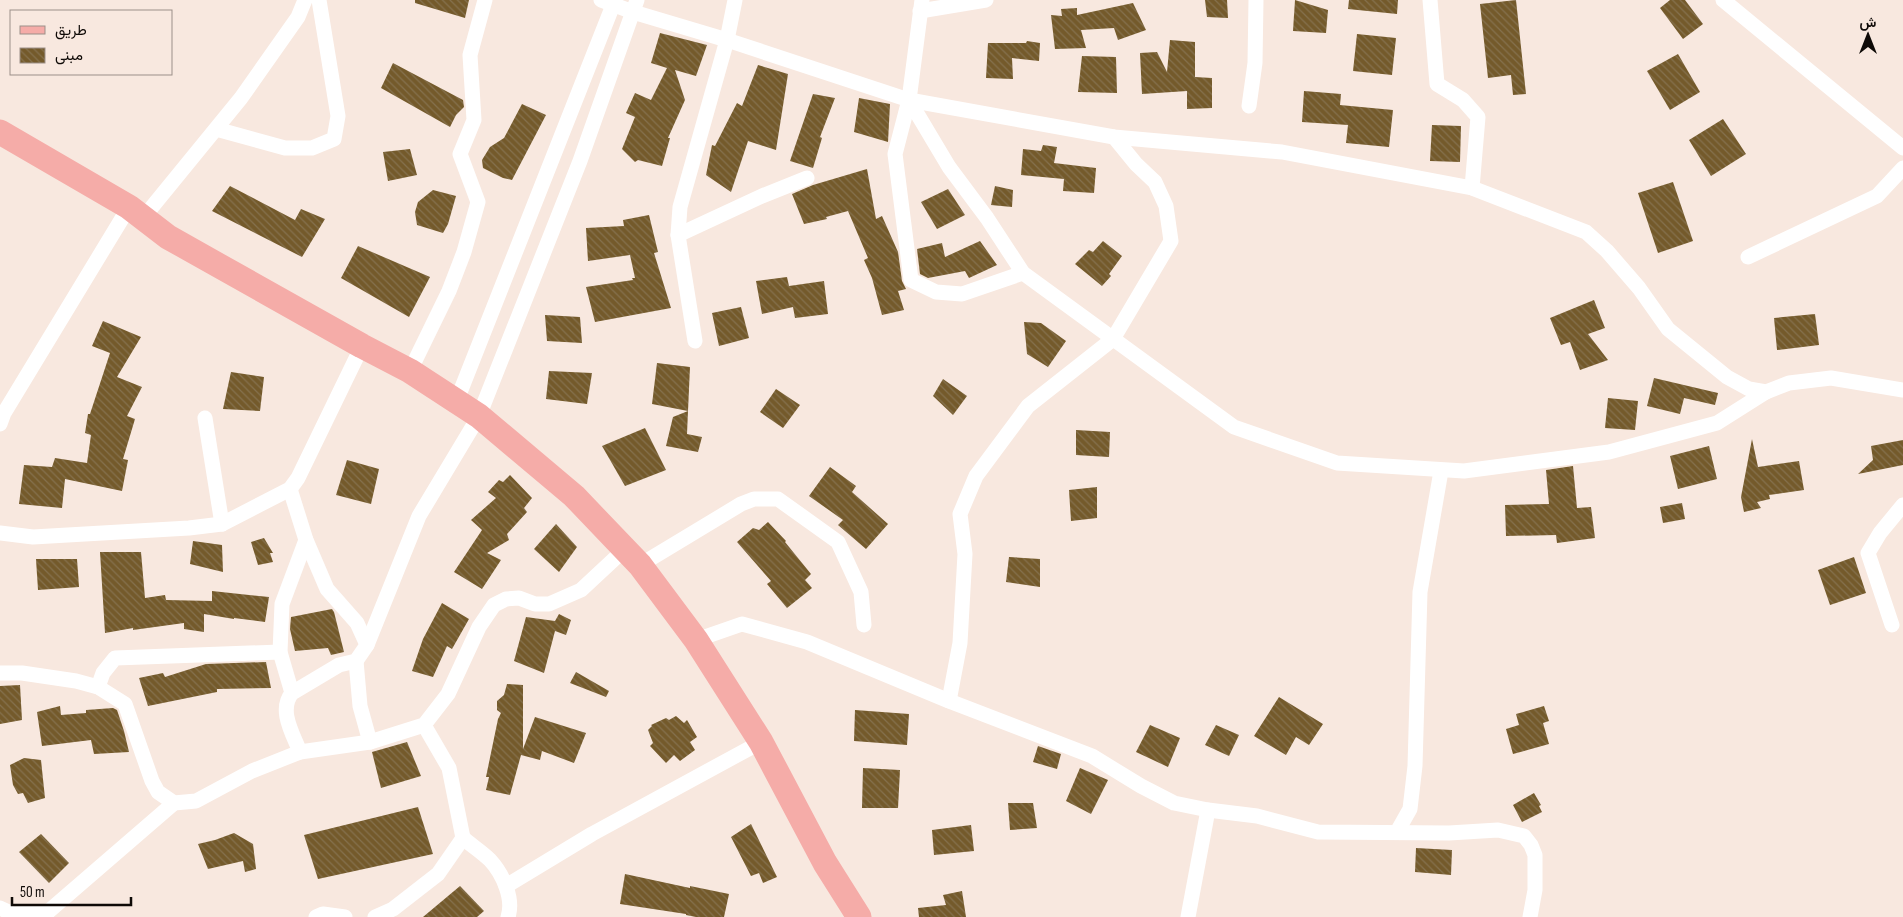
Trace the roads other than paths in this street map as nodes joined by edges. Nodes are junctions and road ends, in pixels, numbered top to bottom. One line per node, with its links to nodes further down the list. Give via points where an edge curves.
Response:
1 (305, 0): 15 (street, via 298,17)
2 (319, 0): 15 (street, via 338,116 334,139 312,148 285,148)
3 (485, 0): 30 (street, via 470,55 474,120 460,154 478,202 464,252)
4 (735, 0): 12 (street)
5 (986, 0): 10 (street)
6 (1256, 0): 14 (street, via 1255,63)
7 (1430, 0): 22 (street, via 1437,84 1463,100 1478,117)
8 (1723, 0): 18 (street)
9 (610, 2): 11 (street); 33 (street)
10 (921, 5): 13 (street)
11 (635, 6): 12 (street); 34 (street, via 580,161)
12 (727, 40): 13 (street); 24 (street, via 680,207)
13 (909, 100): 17 (street); 26 (street, via 949,167); 26 (street, via 895,154 911,280 936,292 962,294)
14 (1249, 106)
15 (216, 129): 23 (street)
16 (0, 132): 23 (main road)
17 (1114, 137): 22 (street, via 1282,152); 27 (street, via 1155,182 1166,206 1171,241)
18 (1903, 148)
19 (0, 150): 23 (main road)
20 (1903, 168): 25 (street, via 1877,196)
21 (807, 178): 24 (street)
22 (1472, 188): 32 (street, via 1586,232 1639,288 1668,329 1727,377)
23 (130, 215): 29 (main road); 36 (street)
24 (678, 235): 28 (street)
25 (1748, 257)
26 (1023, 273): 27 (street)
27 (1113, 339): 37 (street, via 1234,427 1337,463); 53 (street, via 1028,406 976,476 960,514 965,554 960,643)
28 (695, 341)
29 (362, 346): 30 (main road); 38 (street)
30 (410, 371): 33 (main road)
31 (1903, 390): 32 (street, via 1831,378 1789,383)
32 (1766, 392): 37 (street, via 1717,423 1608,452 1464,471)
33 (457, 400): 34 (main road)
34 (479, 416): 43 (main road, via 574,496); 47 (street, via 419,516)
35 (205, 418): 40 (street)
36 (0, 424)
37 (1441, 471): 60 (street, via 1420,592 1415,766 1410,809)
38 (290, 489): 40 (street); 42 (street)
39 (1903, 505): 45 (street, via 1880,532 1868,553)
40 (222, 524): 41 (street, via 33,537)
41 (0, 533)
42 (306, 540): 47 (street, via 327,589 357,623); 48 (street, via 282,604)
43 (633, 557): 44 (street, via 741,504 754,499 778,499 838,542 861,592); 46 (main road); 54 (street, via 581,590 549,604 536,604 519,598 506,599 494,605 479,627 448,694)
44 (864, 625)
45 (1892, 625)
46 (696, 640): 53 (street, via 742,624 807,642); 56 (main road)
47 (367, 645): 49 (street)
48 (280, 652): 51 (street, via 115,658 103,673); 52 (street)
49 (356, 661): 52 (street, via 339,665); 55 (street, via 360,706)
50 (0, 673): 51 (street, via 49,676)
51 (98, 687): 58 (street, via 125,704 152,781 158,792)
52 (292, 693): 57 (street, via 285,705 286,714)
53 (949, 701): 59 (street, via 1092,756 1174,803)
54 (424, 725): 55 (street); 61 (street, via 449,768)
55 (370, 742): 57 (street)
56 (761, 742): 62 (street, via 592,834); 68 (main road, via 825,863)
57 (300, 752): 58 (street, via 252,771 196,801)
58 (174, 803): 63 (street, via 49,911 13,914)
59 (1208, 810): 60 (street, via 1257,816 1318,832); 69 (street)
60 (1398, 832): 70 (street, via 1498,830 1524,836 1535,855 1535,890)
61 (462, 838): 62 (street, via 491,861); 66 (street, via 438,874 393,909)
62 (506, 886): 67 (street, via 511,908)
63 (0, 908)
64 (316, 917): 65 (street, via 324,914)
65 (345, 917)
66 (375, 917)
67 (508, 917)
68 (859, 917)
69 (1188, 917)
70 (1530, 917)

